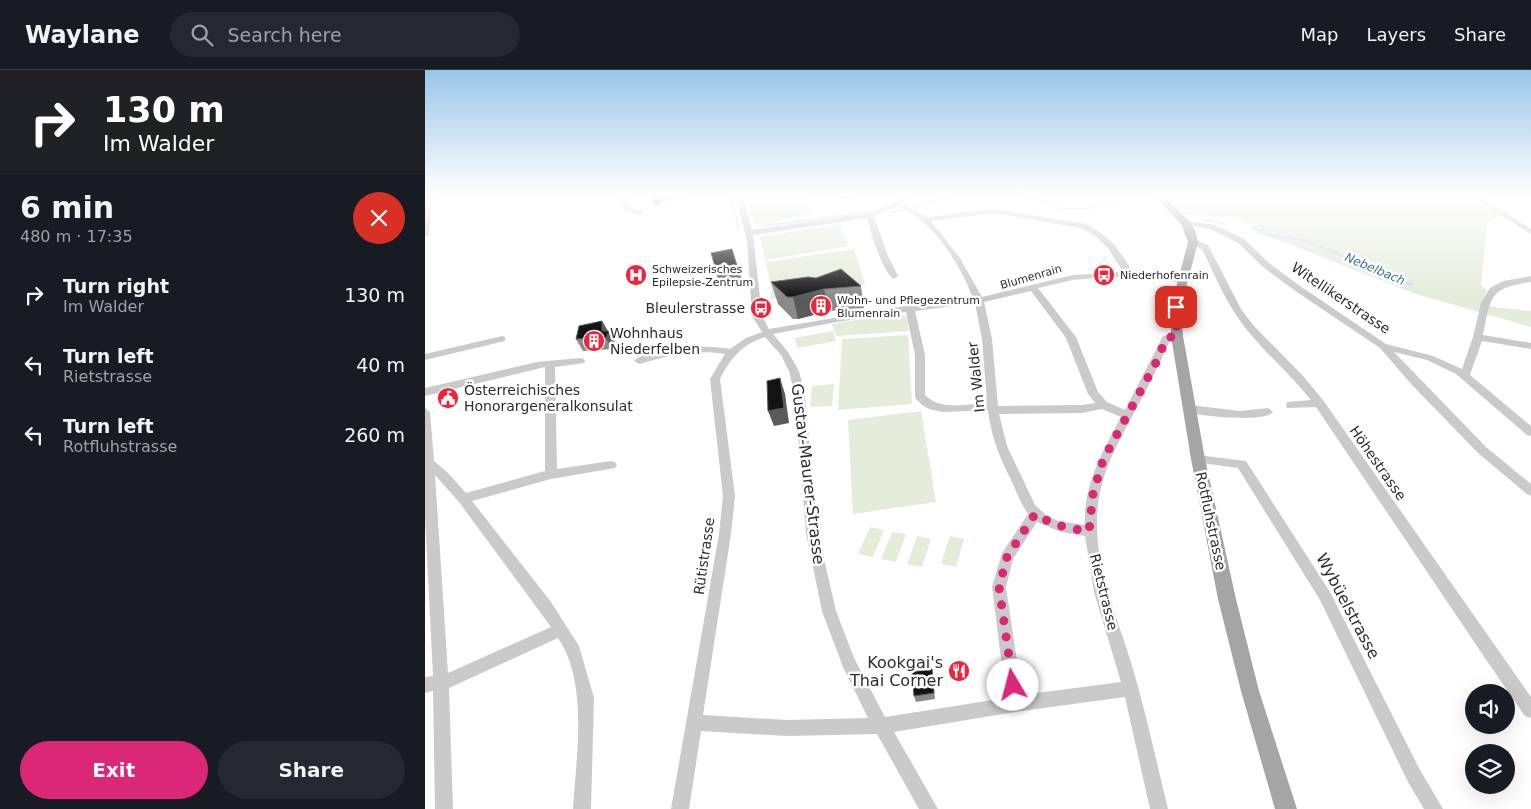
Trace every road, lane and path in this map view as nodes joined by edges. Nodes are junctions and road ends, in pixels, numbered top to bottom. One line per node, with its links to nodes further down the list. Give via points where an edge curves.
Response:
1 (749, 229): 9 (street)
2 (773, 229): 9 (street)
3 (875, 229): 10 (street)
4 (934, 229): 15 (street, Im Walder, via 959,263)
5 (1090, 229): 11 (street, via 1113,250 1126,266)
6 (1198, 229): 8 (street, Witellikerstrasse)
7 (1217, 229): 21 (street, Witellikerstrasse, via 1241,241 1297,288)
8 (1190, 231): 13 (main road, Rotfluhstrasse); 30 (street, Höhestrasse, via 1205,247 1237,310)
9 (750, 233): 17 (street, via 757,316)
10 (894, 276)
11 (1129, 276): 13 (street, Blumenrain); 14 (street, Blumenrain, via 1076,277)
12 (1531, 279): 19 (street, via 1506,283 1493,290 1485,303)
13 (1183, 280): 18 (main road, Rotfluhstrasse, via 1175,311)
14 (1033, 288): 15 (street, Blumenrain); 31 (street, via 1071,336 1093,394)
15 (978, 301): 16 (street, Blumenrain); 33 (street, Im Walder, via 989,346)
16 (910, 308): 17 (street, Blumenrain); 33 (street, via 920,355 920,396 923,401 931,407 941,408)
17 (767, 332): 23 (street, Rütistrasse); 53 (street, Gustav-Maurer-Strasse, via 794,371 800,396 812,533 829,611 848,662)
18 (1177, 336): 34 (main road, Rotfluhstrasse); 37 (street, Rietstrasse, via 1166,338)
19 (1478, 337): 22 (street); 28 (street)
20 (502, 339): 24 (street)
21 (1383, 346): 28 (street, Witellikerstrasse, via 1441,363); 43 (street, via 1482,450)
22 (1531, 346)
23 (730, 352): 26 (street, via 717,349 654,354); 52 (street, Rütistrasse, via 715,379 729,496)
24 (425, 357)
25 (581, 360): 27 (street)
26 (639, 361)
27 (550, 363): 29 (street); 42 (street)
28 (1465, 376): 38 (street, Witellikerstrasse)
29 (425, 392)
30 (1319, 403): 32 (street); 51 (street, Höhestrasse)
31 (1103, 405): 33 (street, via 1081,410); 37 (street)
32 (1291, 405)
33 (994, 408): 45 (street, Im Walder, via 997,433 1005,457)
34 (1190, 410): 36 (street, via 1240,415); 39 (main road, Rotfluhstrasse)
35 (425, 412): 40 (street)
36 (1268, 412)
37 (1128, 415): 46 (street, Rietstrasse, via 1103,460 1093,494)
38 (1531, 432)
39 (1198, 459): 59 (main road, Rotfluhstrasse, via 1237,644); 60 (street, Wybüelstrasse, via 1242,464 1320,588 1414,776)
40 (426, 464): 44 (street, via 443,475); 48 (street)
41 (611, 465): 42 (street)
42 (551, 474): 44 (street)
43 (1531, 491)
44 (463, 499): 47 (street)
45 (1035, 514): 46 (street, via 1051,524); 50 (street, via 1007,557 999,587)
46 (1089, 531): 49 (street, Rietstrasse)
47 (561, 630): 48 (street, via 451,680); 55 (street, via 572,646 586,698)
48 (433, 684): 54 (street)
49 (1131, 688): 50 (street); 58 (street, Rietstrasse)
50 (1015, 704): 53 (street)
51 (1531, 710)
52 (694, 722): 53 (street, via 787,728); 56 (street, Rütistrasse)
53 (881, 726): 57 (street, Gustav-Maurer-Strasse)
54 (444, 809)
55 (582, 809)
56 (680, 809)
57 (929, 809)
58 (1159, 809)
59 (1286, 809)
60 (1434, 809)

